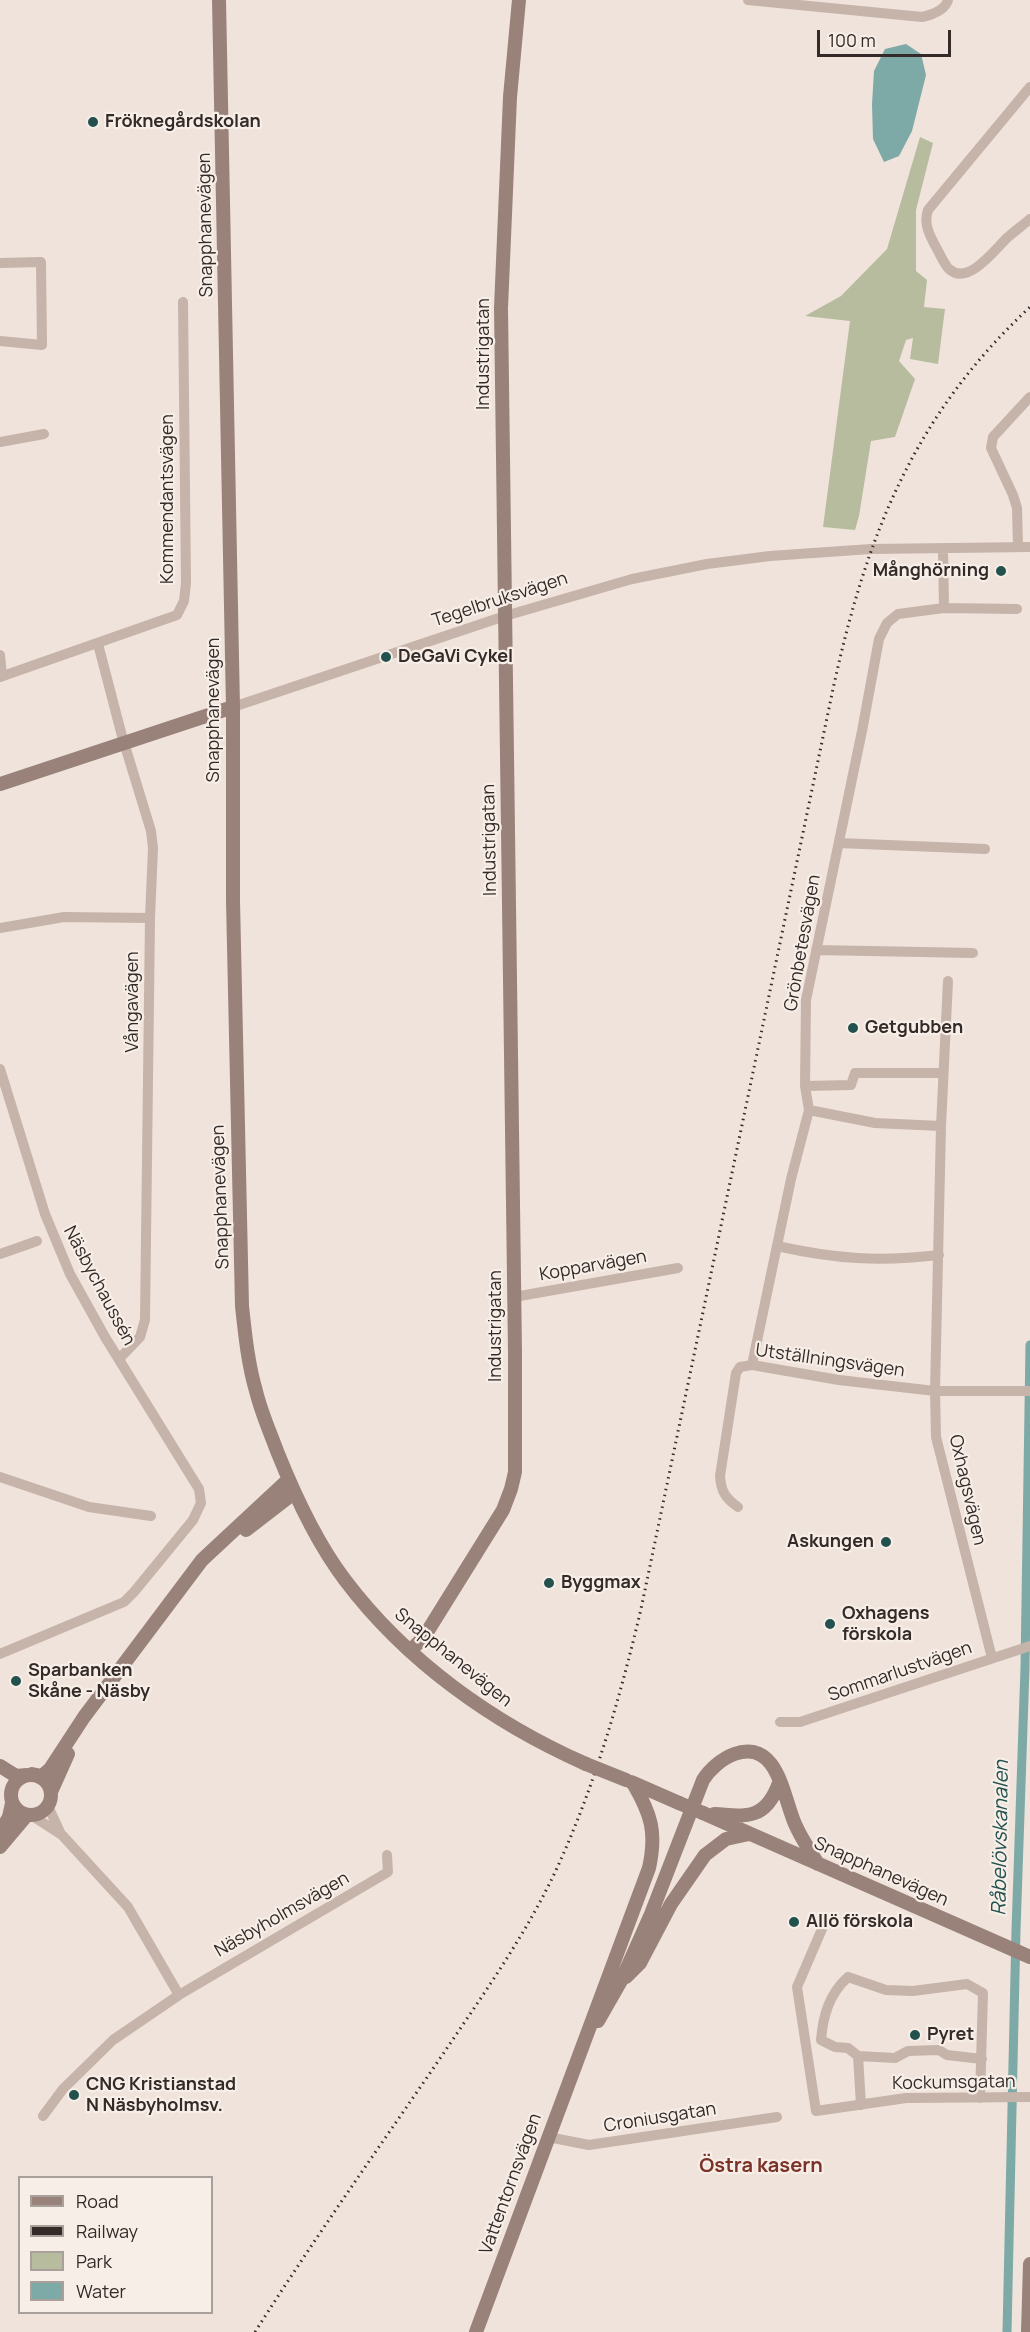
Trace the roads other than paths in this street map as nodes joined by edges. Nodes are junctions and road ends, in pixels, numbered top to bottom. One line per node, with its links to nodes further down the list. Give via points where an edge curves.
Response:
1 (219, 0): 22 (main road, Snapphanevägen)
2 (519, 0): 18 (main road, Industrigatan, via 510,97 502,287)
3 (748, 0): 4 (street, via 922,17 933,14)
4 (948, 0)
5 (1030, 87): 6 (street, via 925,218 936,248 949,269 957,273 980,266)
6 (1030, 219)
7 (0, 263): 9 (street, via 41,262 42,345)
8 (183, 302): 19 (street, Kommendantsvägen, via 184,601 177,615)
9 (0, 341)
10 (1030, 396): 13 (street, via 993,437 991,448 1017,508)
11 (44, 434): 12 (street)
12 (0, 442)
13 (1018, 546): 14 (street, Tegelbruksvägen); 15 (street, Tegelbruksvägen)
14 (1030, 547)
15 (942, 549): 16 (street); 18 (street, Tegelbruksvägen, via 862,550 707,564 632,579)
16 (944, 608): 17 (street, Grönbetesvägen); 25 (street, Grönbetesvägen, via 897,614 887,622 879,639)
17 (1017, 609)
18 (505, 616): 22 (street, Tegelbruksvägen); 42 (main road, Industrigatan)
19 (98, 644): 21 (street, Kommendantsvägen); 23 (street, Vångavägen)
20 (0, 655): 21 (street)
21 (1, 676)
22 (233, 707): 23 (main road, Tegelbruksvägen); 48 (main road, Snapphanevägen, via 242,1306 256,1391)
23 (124, 743): 24 (main road, Tegelbruksvägen); 27 (street, Vångavägen, via 152,831)
24 (0, 784)
25 (839, 843): 26 (street); 29 (street, Grönbetesvägen)
26 (985, 849)
27 (150, 918): 28 (street, via 64,917); 43 (street, Vångavägen, via 145,1320 140,1337)
28 (0, 928)
29 (816, 950): 30 (street); 34 (street, Grönbetesvägen, via 806,1000)
30 (973, 953)
31 (948, 981): 33 (street, Oxhagsvägen)
32 (0, 1069): 43 (street, Näsbychaussén, via 54,1238)
33 (943, 1073): 34 (street, via 855,1073 851,1085); 36 (street, Oxhagsvägen)
34 (806, 1086): 35 (street, Grönbetesvägen)
35 (809, 1110): 36 (street, via 875,1123); 38 (street, Grönbetesvägen)
36 (940, 1126): 40 (street, Oxhagsvägen)
37 (37, 1241): 39 (street)
38 (777, 1246): 40 (street, via 821,1256 862,1259); 44 (street, Grönbetesvägen)
39 (0, 1254)
40 (939, 1255): 45 (street, Oxhagsvägen)
41 (678, 1268): 42 (street, Kopparvägen)
42 (514, 1297): 52 (main road, Industrigatan, via 515,1472 511,1489 497,1520 424,1637)
43 (119, 1359): 53 (street, Näsbychaussén, via 200,1489 201,1503 193,1520 124,1602)
44 (752, 1365): 45 (street, Utställningsvägen); 49 (street, Utställningsvägen, via 740,1367 736,1373 720,1476 726,1499)
45 (935, 1391): 46 (street, Utställningsvägen); 55 (street, Oxhagsvägen, via 936,1437)
46 (1026, 1391)
47 (0, 1477): 50 (street, via 89,1507)
48 (291, 1486): 52 (main road, Snapphanevägen, via 344,1579); 54 (main road, via 202,1560)
49 (738, 1507)
50 (151, 1516)
51 (1030, 1646): 55 (street, Sommarlustvägen)
52 (411, 1650): 60 (main road, Snapphanevägen, bridge, via 502,1722)
53 (0, 1654)
54 (128, 1658): 59 (main road, via 50,1769 42,1776); 63 (main road, via 64,1761)
55 (992, 1658): 56 (street, Sommarlustvägen, via 800,1722)
56 (780, 1722)
57 (0, 1766): 59 (main road, via 16,1776)
58 (0, 1773): 62 (main road)
59 (30, 1775): 62 (main road, via 21,1777); 63 (main road, via 45,1780)
60 (629, 1782): 65 (main road, Snapphanevägen, bridge); 76 (main road, via 651,1820 652,1855)
61 (779, 1783): 65 (main road, via 769,1805 756,1814); 72 (main road, Vattentornsvägen, via 799,1832); 74 (main road, Vattentornsvägen, via 772,1765 756,1754 732,1754 712,1767 703,1780)
62 (12, 1787): 64 (main road)
63 (50, 1799): 66 (main road, via 44,1811); 68 (street)
64 (12, 1803): 66 (main road); 67 (main road)
65 (703, 1813): 69 (main road, Snapphanevägen)
66 (29, 1815): 68 (street); 70 (main road)
67 (0, 1832)
68 (62, 1834): 78 (street, via 128,1907)
69 (749, 1834): 72 (main road, Snapphanevägen); 77 (main road, via 726,1839 705,1855 671,1904 640,1963)
70 (0, 1847)
71 (387, 1855): 78 (street, Näsbyholmsvägen, via 388,1872)
72 (818, 1864): 75 (main road, Snapphanevägen)
73 (822, 1929): 84 (street, Kockumsgatan, via 797,1987 816,2111)
74 (640, 1936): 76 (main road, Vattentornsvägen); 77 (main road, Vattentornsvägen)
75 (1024, 1954)
76 (610, 1971): 79 (main road, Vattentornsvägen)
77 (622, 1979): 79 (main road, Vattentornsvägen)
78 (179, 1995): 85 (street, Näsbyholmsvägen, via 113,2040 63,2089)
79 (582, 2049): 87 (main road, Vattentornsvägen)
80 (858, 2056): 81 (street, via 895,2058 908,2051 939,2050 947,2055); 81 (street, via 848,2048 822,2040 823,2018 837,1987 848,1977 886,1990 967,1984 983,1993); 84 (street)
81 (982, 2059): 82 (street)
82 (980, 2098): 83 (street, Kockumsgatan); 84 (street, Kockumsgatan, via 906,2098)
83 (1024, 2098)
84 (861, 2105)
85 (44, 2116)
86 (777, 2117): 87 (street, Croniusgatan, via 598,2145 578,2145)
87 (548, 2137): 90 (main road, Vattentornsvägen)
88 (1030, 2264): 89 (main road)
89 (1030, 2270): 91 (main road)
90 (476, 2332)
91 (1028, 2332)

